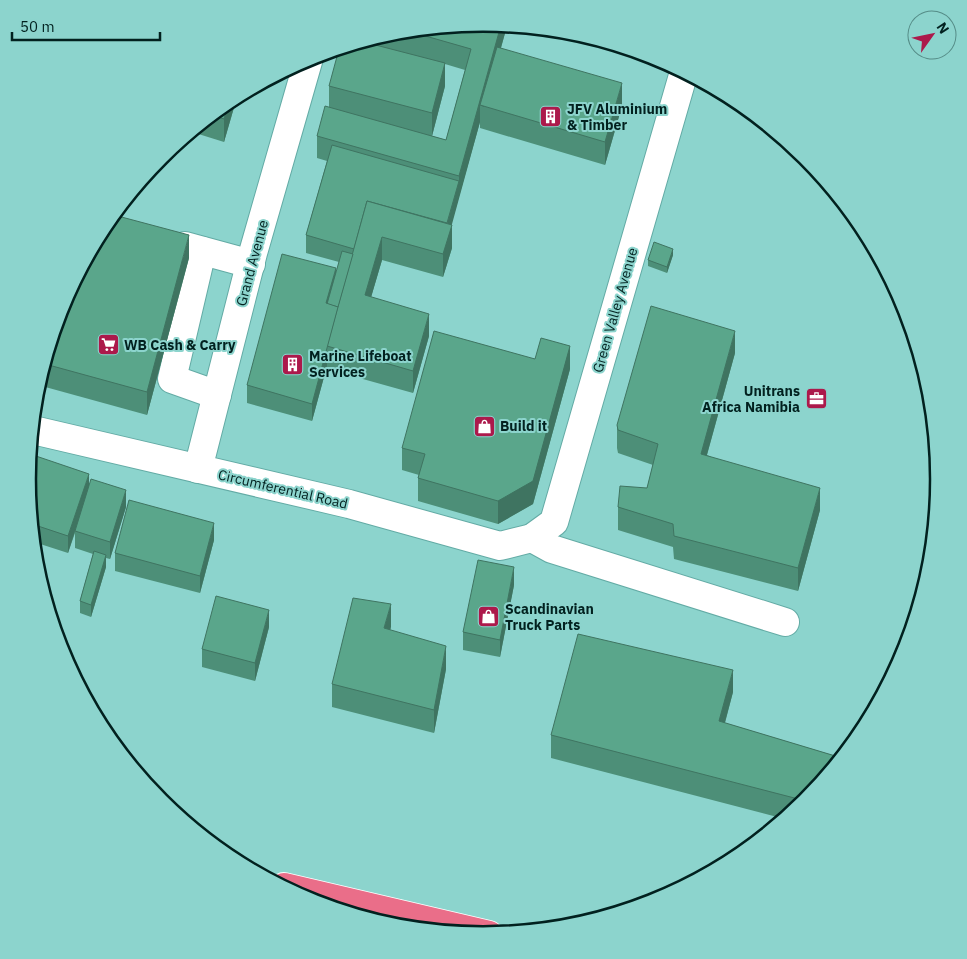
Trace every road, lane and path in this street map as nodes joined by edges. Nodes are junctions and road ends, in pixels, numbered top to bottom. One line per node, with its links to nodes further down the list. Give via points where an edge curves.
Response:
1 (306, 70): 5 (street, Grand Avenue)
2 (682, 79): 9 (street, Green Valley Avenue, via 554,522)
3 (158, 239): 4 (street)
4 (202, 251): 5 (street); 6 (street, via 172,379)
5 (251, 264): 6 (street, Grand Avenue)
6 (217, 395): 8 (street, Grand Avenue)
7 (39, 431): 8 (street, Circumferential Road)
8 (198, 469): 9 (street, Circumferential Road, via 349,504 500,546)
9 (532, 538): 10 (street, via 552,548)
10 (785, 622)
11 (322, 896): 12 (highway)
12 (448, 925)

